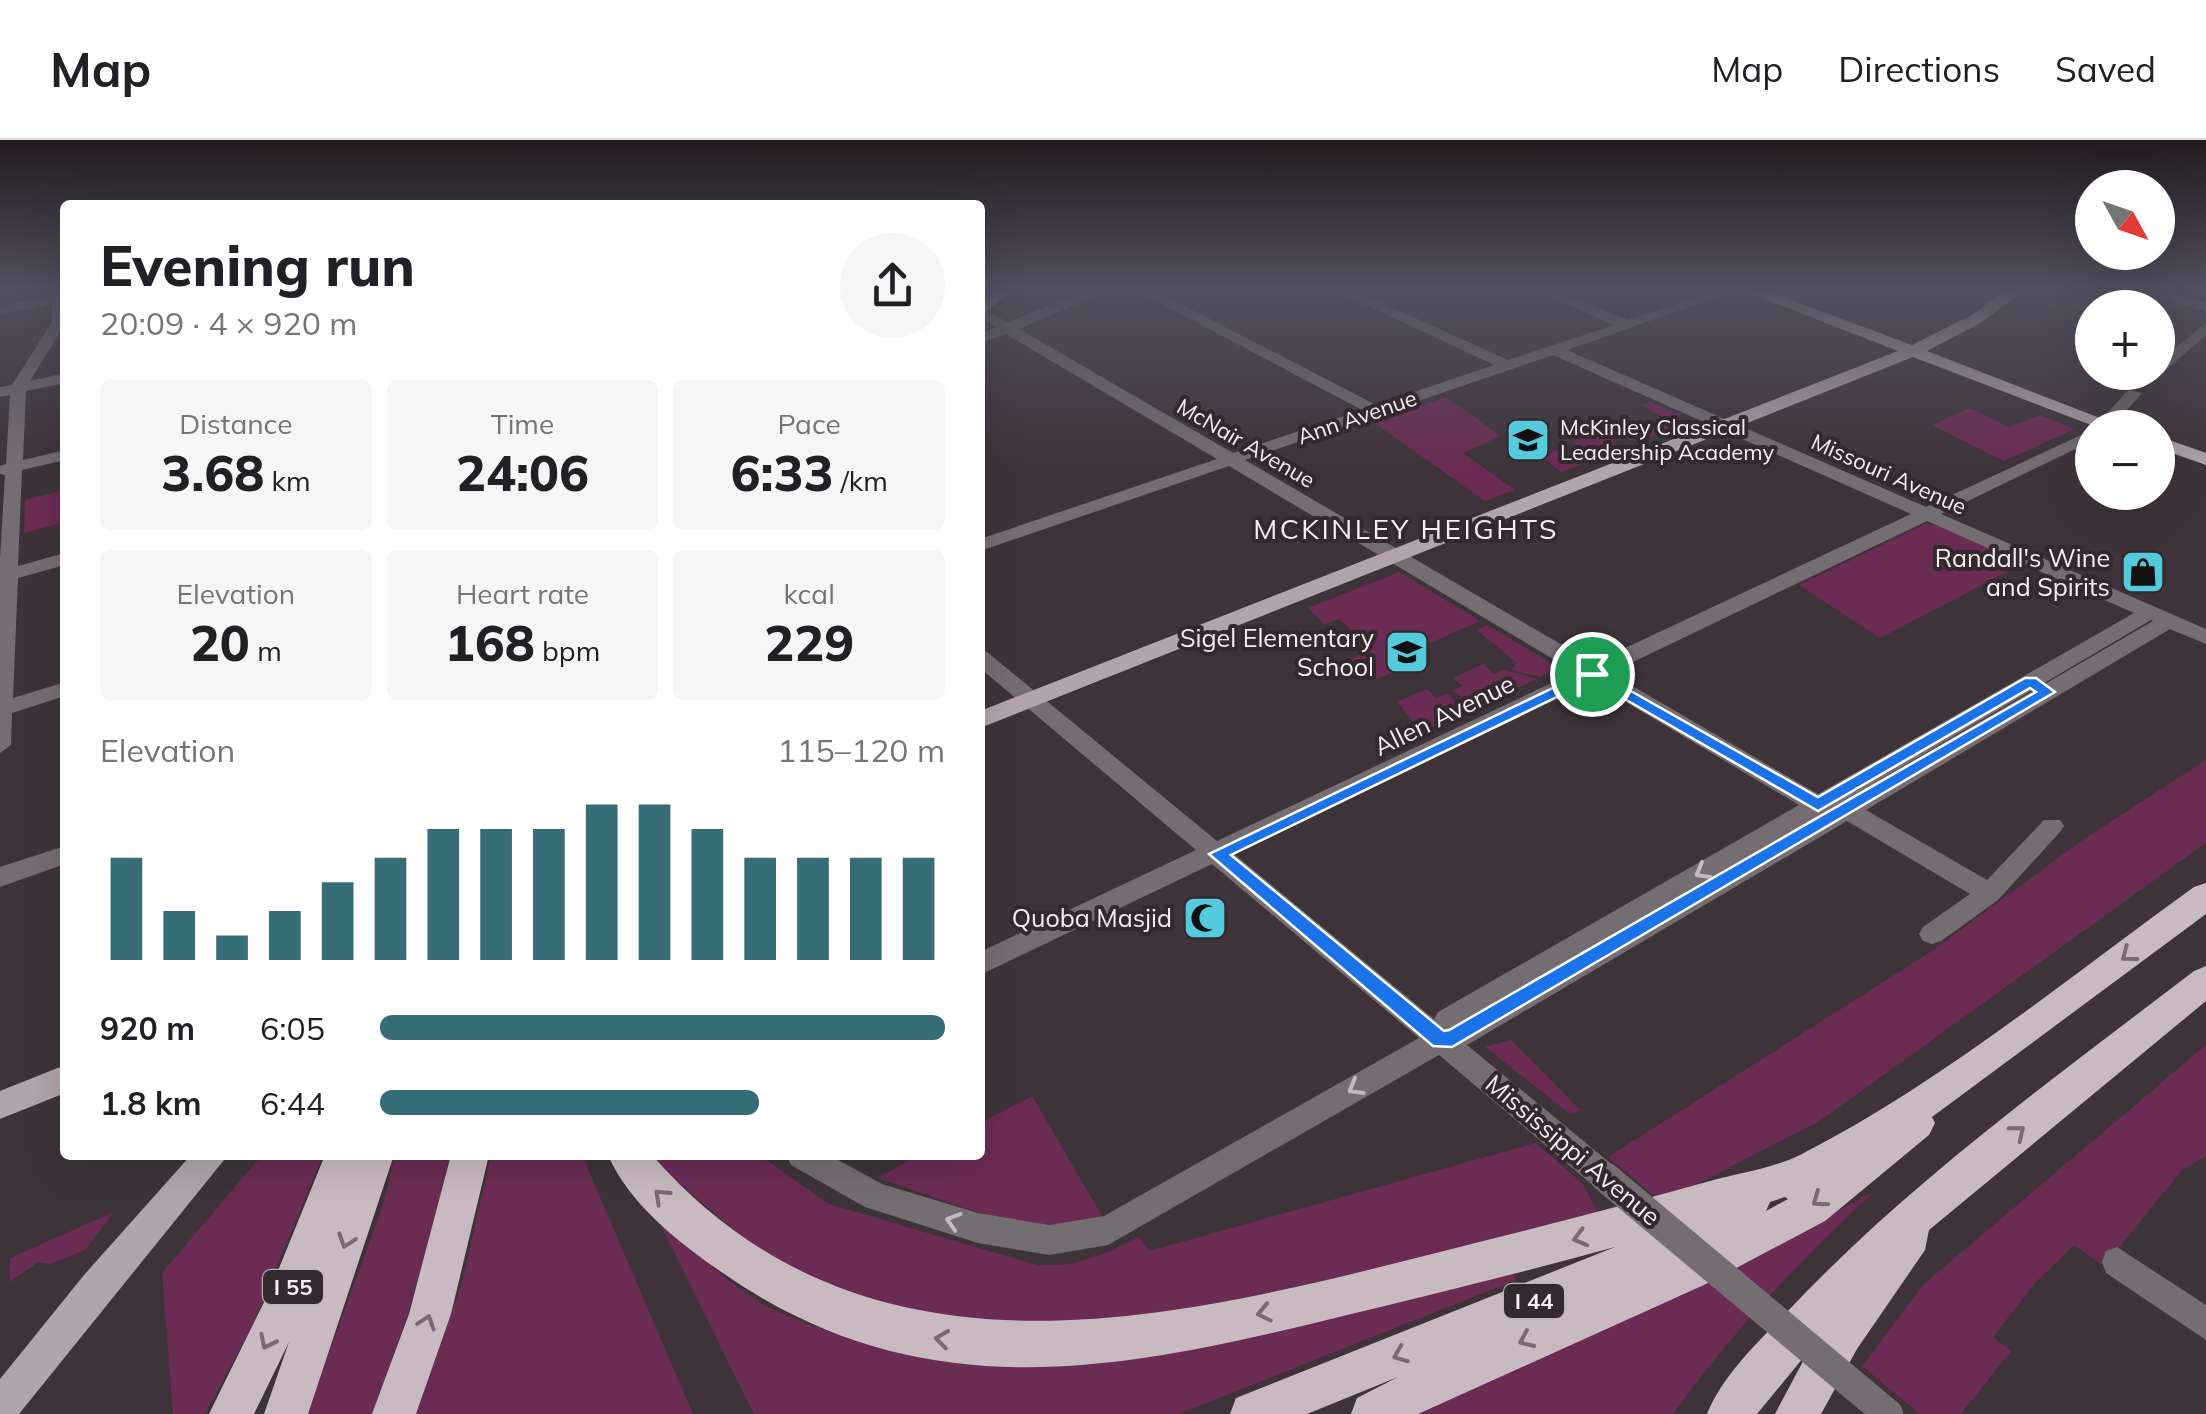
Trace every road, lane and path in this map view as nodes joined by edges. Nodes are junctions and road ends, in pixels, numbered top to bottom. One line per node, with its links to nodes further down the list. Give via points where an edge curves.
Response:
1 (40, 348): 12 (street)
2 (1042, 348): 21 (street, McNair Avenue)
3 (1256, 348): 15 (street)
4 (1469, 348): 10 (street)
5 (1559, 348): 8 (street, Ann Avenue)
6 (1907, 348): 9 (main road)
7 (1918, 348): 9 (main road)
8 (1554, 350): 10 (street, Ann Avenue); 17 (street, Missouri Avenue)
9 (1914, 351): 16 (main road); 17 (main road)
10 (1508, 366): 15 (street, Ann Avenue)
11 (60, 379): 12 (street)
12 (9, 390): 23 (street)
13 (2137, 390): 14 (street, Allen Avenue)
14 (2120, 410)
15 (1376, 411): 21 (street, Ann Avenue)
16 (2075, 416)
17 (1725, 426): 24 (street, Missouri Avenue); 26 (main road)
18 (2075, 442): 24 (street, Allen Avenue)
19 (2175, 448): 22 (main road)
20 (60, 456): 23 (street)
21 (1230, 460): 25 (street, Ann Avenue); 26 (street, McNair Avenue)
22 (2206, 460)
23 (7, 469): 28 (street)
24 (1926, 514): 29 (street, Missouri Avenue); 32 (street, Allen Avenue)
25 (985, 543)
26 (1394, 557): 32 (street, McNair Avenue); 34 (main road)
27 (60, 560): 28 (street)
28 (4, 576): 35 (street)
29 (2159, 617): 30 (street, Missouri Avenue); 37 (street)
30 (2206, 638)
31 (985, 661): 34 (street, Mississippi Avenue)
32 (1592, 674): 39 (street, McNair Avenue); 42 (street, Allen Avenue)
33 (60, 691): 35 (street)
34 (1032, 700): 36 (main road); 42 (street, Mississippi Avenue)
35 (1, 709): 38 (street)
36 (985, 718)
37 (1948, 740): 39 (street); 40 (street)
38 (0, 744)
39 (1818, 805): 40 (street); 50 (street, one-way to 50, via 1447,1020)
40 (1848, 810): 45 (street); 50 (street, via 1463,1035)
41 (2052, 826): 45 (street)
42 (1217, 854): 48 (street, Allen Avenue); 50 (street, Mississippi Avenue)
43 (60, 857): 44 (street)
44 (0, 878)
45 (1989, 892): 47 (street)
46 (2206, 896): 51 (highway, I 44, one-way to 51)
47 (1932, 934)
48 (985, 962)
49 (2206, 981): 61 (highway, one-way to 49)
50 (1440, 1040): 59 (street, one-way to 59, via 1108,1230 1048,1240 978,1228 876,1197); 72 (street, Mississippi Avenue, bridge)
51 (2002, 1049): 60 (highway, I 44); 69 (highway, one-way to 69, via 1875,1159 1798,1215)
52 (60, 1081): 53 (main road)
53 (0, 1105)
54 (208, 1160): 65 (main road, via 96,1286)
55 (342, 1160): 66 (highway, I 55, one-way to 66, via 287,1300)
56 (374, 1160): 64 (highway, one-way to 64)
57 (469, 1160): 67 (highway, one-way to 57, via 430,1314)
58 (631, 1160): 60 (highway, one-way to 58, via 1620,1228 1330,1298 1176,1332 1036,1348 920,1336 796,1294 700,1232)
59 (811, 1160)
60 (1808, 1172): 68 (highway, I 44, one-way to 68, via 1620,1266)
61 (1942, 1194): 70 (highway, via 1826,1296); 71 (highway, via 1842,1334)
62 (2117, 1262): 63 (street)
63 (2206, 1324)
64 (287, 1403)
65 (0, 1409)
66 (231, 1414)
67 (394, 1414)
68 (1252, 1414)
69 (1373, 1414)
70 (1729, 1414)
71 (1797, 1414)
72 (1888, 1414)

